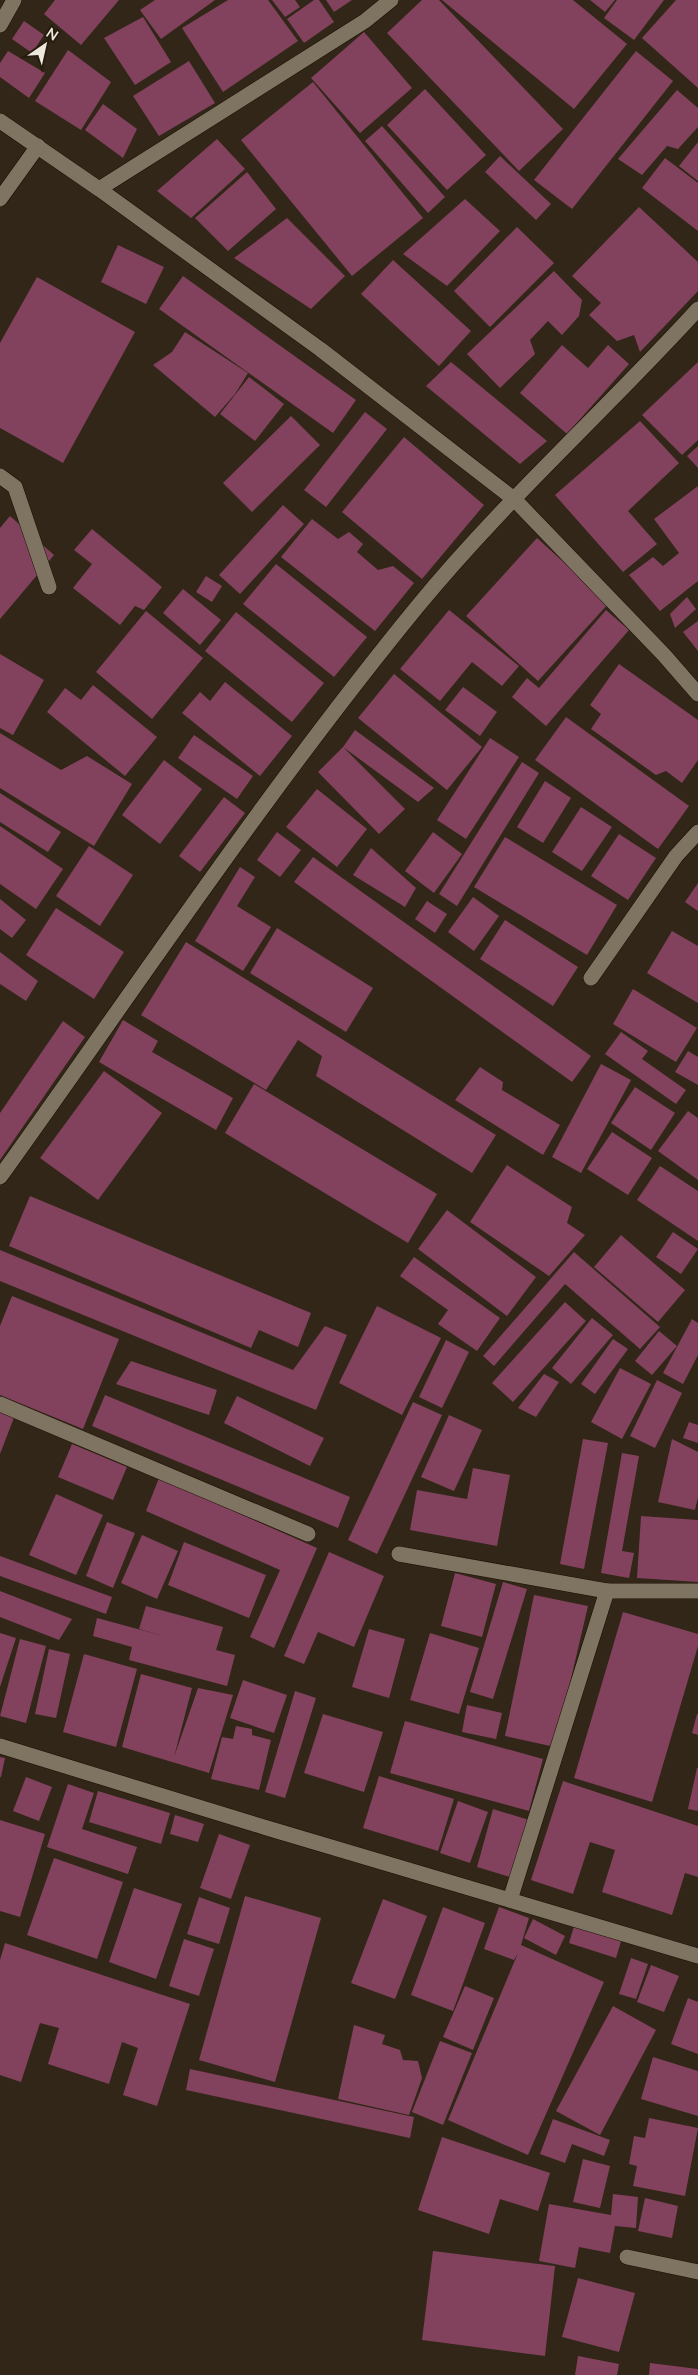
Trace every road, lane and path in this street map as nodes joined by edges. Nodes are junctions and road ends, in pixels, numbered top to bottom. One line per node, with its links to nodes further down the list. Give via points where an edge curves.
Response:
1 (14, 0): 3 (street)
2 (391, 0): 6 (street, via 365,21)
3 (0, 25)
4 (0, 121): 5 (street)
5 (38, 146): 6 (street); 7 (street)
6 (99, 188): 10 (street, via 320,349)
7 (0, 200)
8 (698, 309): 10 (street)
9 (0, 476): 11 (street, via 15,487)
10 (514, 499): 12 (street); 15 (street, via 418,606 296,764)
11 (49, 587)
12 (698, 694)
13 (698, 832): 14 (street, via 676,856)
14 (591, 978)
15 (0, 1177)
16 (0, 1404): 17 (street)
17 (308, 1534)
18 (399, 1554): 19 (street)
19 (608, 1591): 20 (street); 22 (street)
20 (698, 1591)
21 (0, 1746): 22 (street)
22 (510, 1900): 23 (street)
23 (698, 1956)
24 (627, 2257): 25 (street)
25 (698, 2272)

